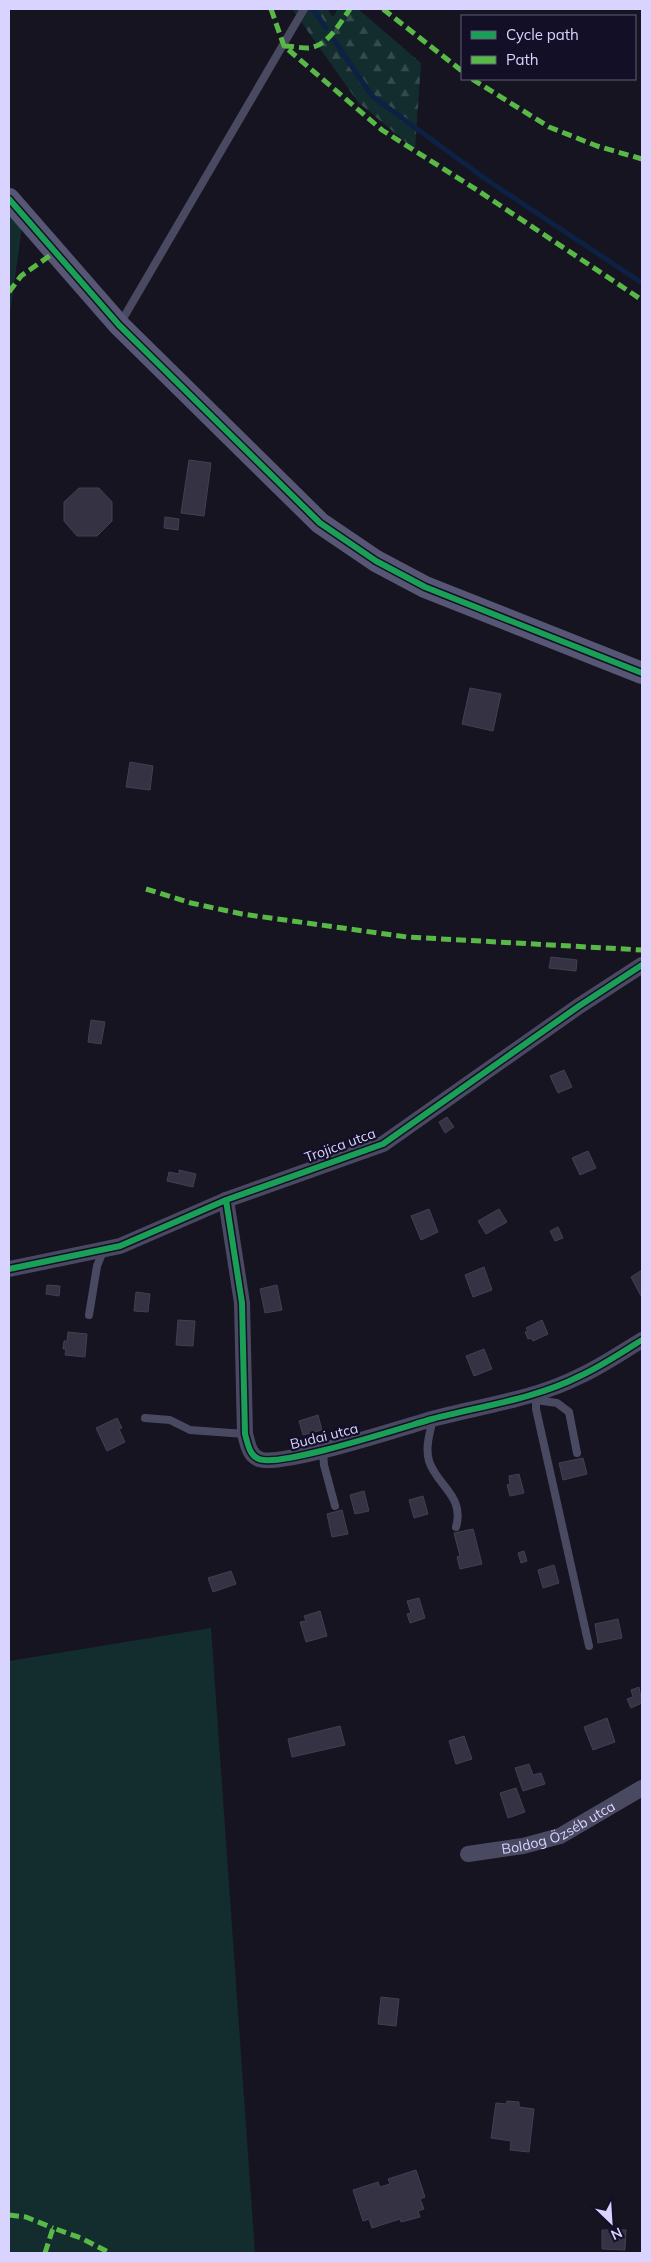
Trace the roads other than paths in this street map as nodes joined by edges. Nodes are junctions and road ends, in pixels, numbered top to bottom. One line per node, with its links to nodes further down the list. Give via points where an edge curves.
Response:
1 (304, 9): 3 (lane)
2 (9, 199): 3 (street)
3 (119, 326): 4 (street, via 320,523 376,561 425,587)
4 (642, 673)
5 (641, 970): 6 (street, Trojica utca, via 579,1006 383,1144)
6 (226, 1200): 7 (street, Trojica utca, via 120,1246); 14 (street, Budai utca, via 242,1303)
7 (104, 1249): 8 (street, Trojica utca); 9 (lane, via 96,1266)
8 (9, 1268)
9 (89, 1315)
10 (642, 1340): 11 (street, Budai utca, via 580,1377)
11 (536, 1397): 13 (street, Budai utca); 16 (lane, via 556,1403 569,1412); 19 (lane)
12 (145, 1418): 14 (lane, via 170,1420 190,1430)
13 (433, 1419): 15 (street, Budai utca); 18 (lane, via 428,1439 429,1460 456,1505 460,1516)
14 (245, 1434): 15 (street, Budai utca, via 251,1454 260,1460 274,1461)
15 (323, 1451): 17 (lane)
16 (577, 1454)
17 (335, 1506)
18 (456, 1527)
19 (589, 1646)
20 (642, 1788): 21 (street, Boldog Özséb utca, via 560,1836 523,1846)
21 (468, 1854)

